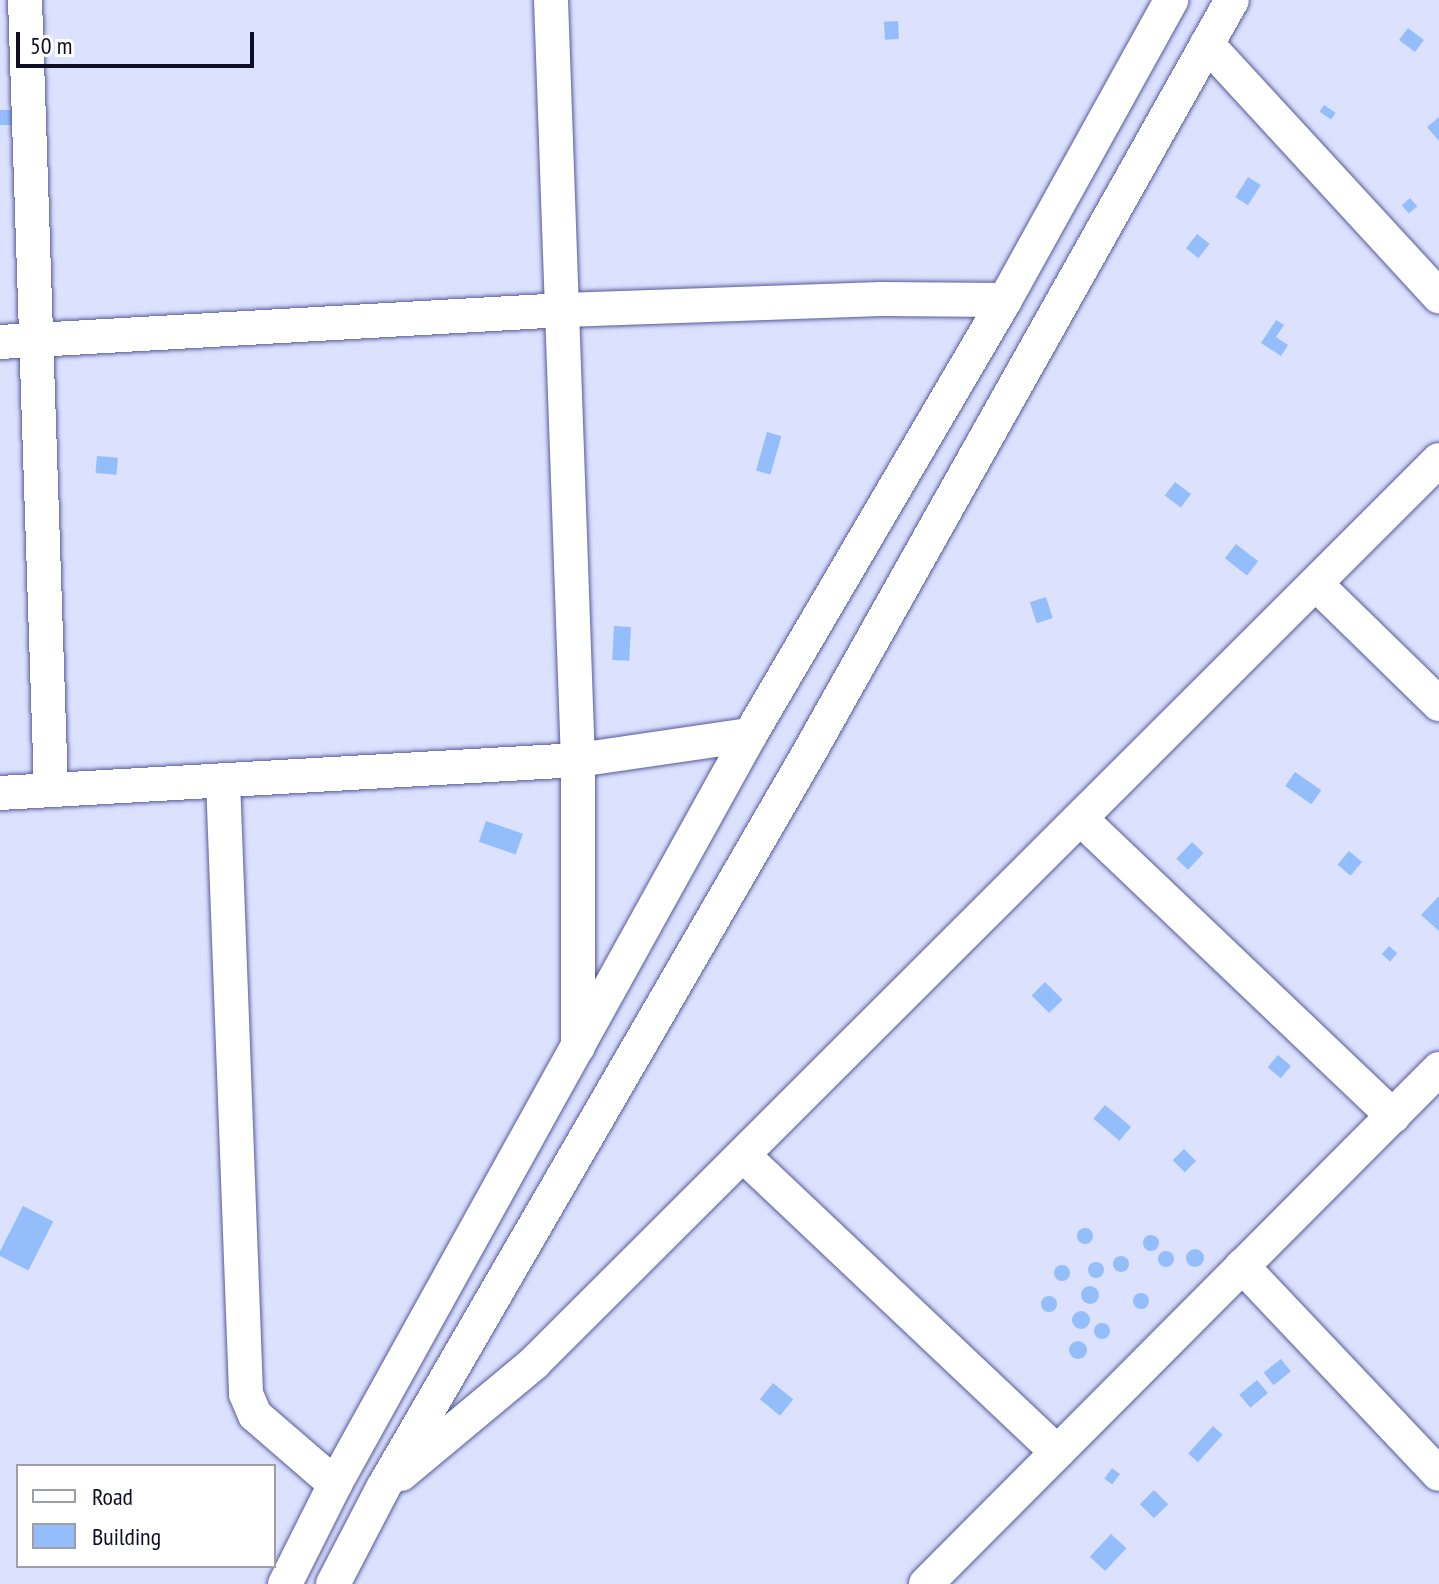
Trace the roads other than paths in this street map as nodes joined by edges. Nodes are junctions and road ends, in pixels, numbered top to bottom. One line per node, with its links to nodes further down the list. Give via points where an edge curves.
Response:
1 (25, 0): 9 (street)
2 (551, 0): 8 (street)
3 (1171, 0): 7 (street)
4 (1232, 0): 5 (street)
5 (1207, 44): 6 (street); 28 (street, via 810,751)
6 (1439, 296)
7 (1005, 300): 8 (street); 14 (street)
8 (564, 310): 9 (street); 15 (street)
9 (36, 340): 10 (street); 17 (street)
10 (0, 342)
11 (1439, 460): 12 (street)
12 (1316, 584): 13 (street); 19 (street)
13 (1439, 704)
14 (750, 735): 15 (street); 20 (street)
15 (578, 760): 16 (street); 20 (street)
16 (223, 780): 17 (street); 27 (street, via 246,1394 255,1415)
17 (51, 789): 18 (street)
18 (0, 793)
19 (1081, 819): 22 (street); 23 (street)
20 (578, 1050): 27 (street)
21 (1439, 1069): 22 (street)
22 (1393, 1116): 24 (street)
23 (744, 1156): 25 (street); 28 (street, via 534,1363)
24 (1242, 1266): 25 (street); 26 (street)
25 (1057, 1452): 31 (street)
26 (1439, 1474)
27 (335, 1484): 29 (street)
28 (383, 1488): 30 (street)
29 (285, 1584)
30 (333, 1584)
31 (926, 1584)

